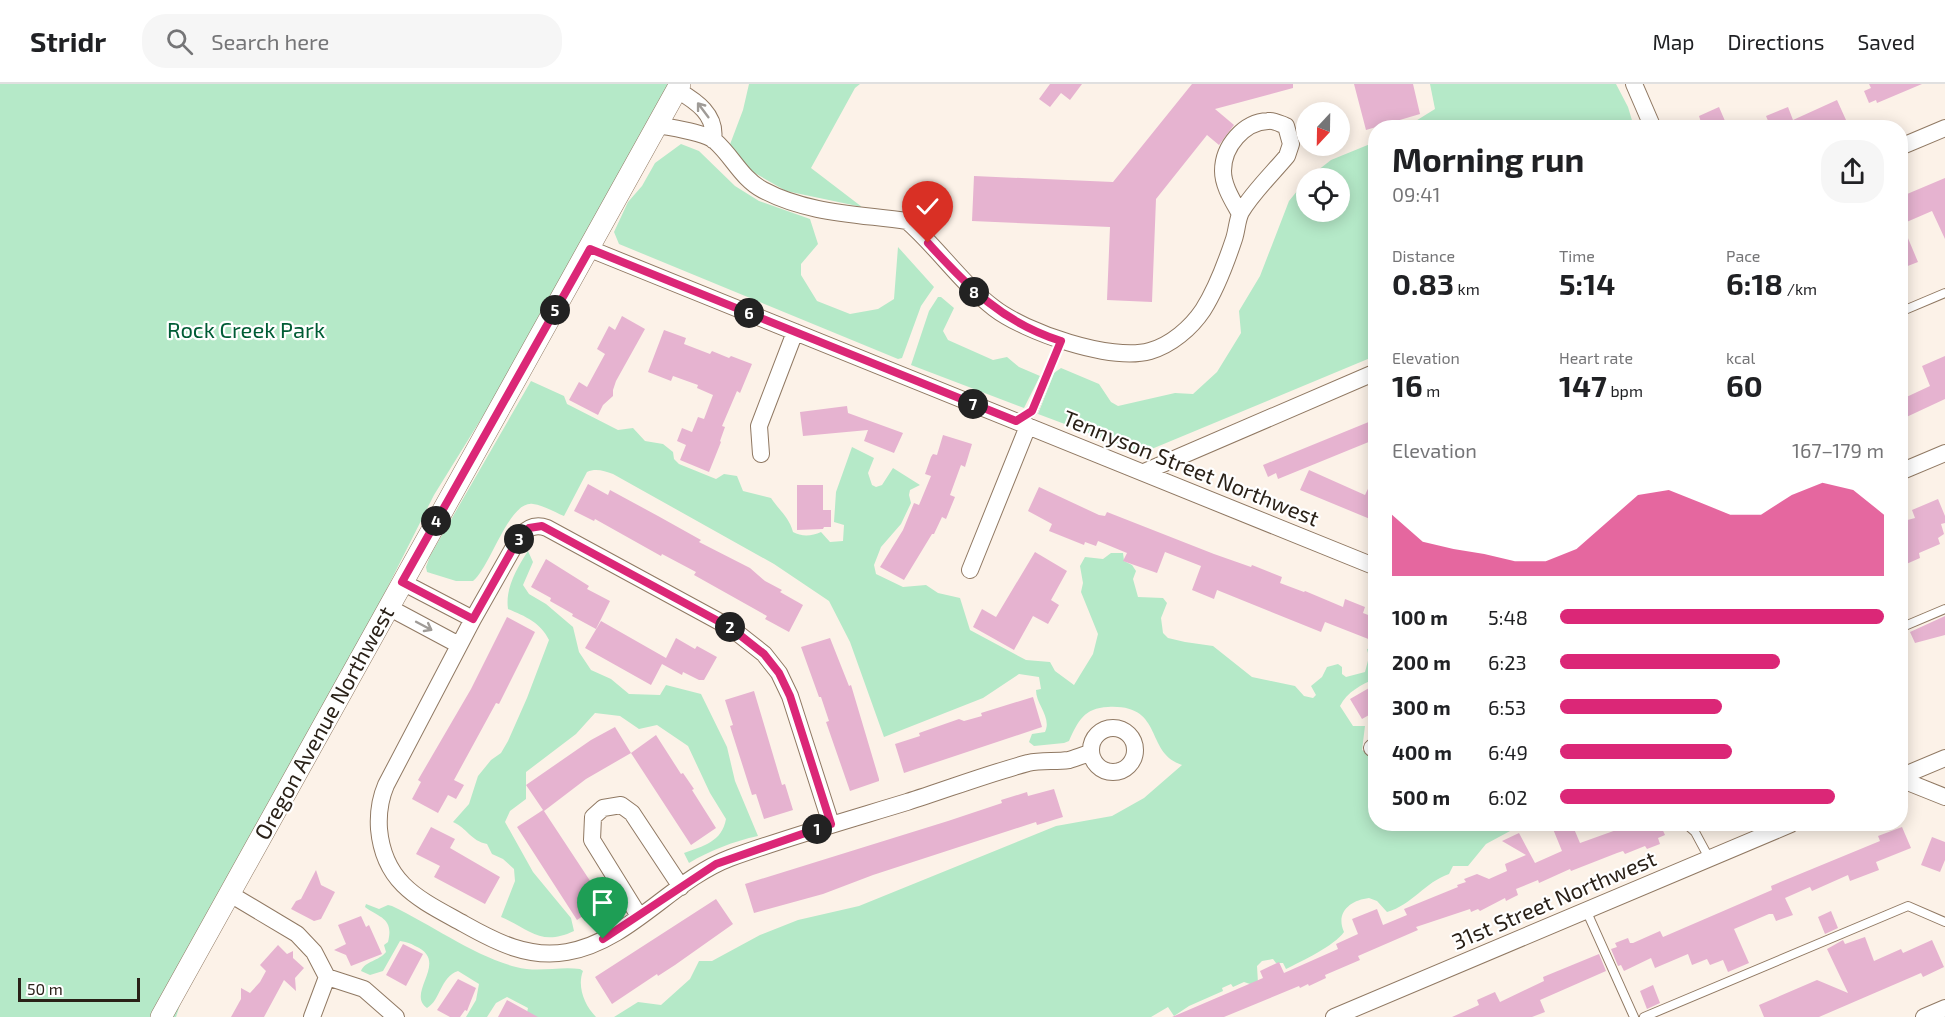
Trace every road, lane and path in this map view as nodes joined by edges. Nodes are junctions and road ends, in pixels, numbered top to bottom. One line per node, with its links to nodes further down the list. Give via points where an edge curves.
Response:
1 (1634, 84): 3 (street)
2 (678, 87): 4 (street, Oregon Avenue Northwest); 6 (street, one-way to 2, via 715,130 707,113)
3 (1650, 120)
4 (658, 125): 6 (street); 9 (street, Oregon Avenue Northwest)
5 (1945, 128): 7 (street)
6 (713, 140): 13 (street, via 741,173 776,197 855,216 907,221 970,289 996,310)
7 (1908, 144)
8 (1240, 214): 8 (street, via 1287,156 1291,144 1286,126 1271,120 1242,129 1226,152 1223,171 1228,192); 13 (street, via 1226,264 1211,295 1202,311 1176,338 1148,351 1128,353)
9 (590, 249): 12 (street, Tennyson Street Northwest); 22 (street, Oregon Avenue Northwest)
10 (1945, 293): 11 (lane)
11 (1908, 309)
12 (795, 332): 15 (street, Tennyson Street Northwest); 17 (street, via 759,426)
13 (1061, 341): 15 (lane, via 1032,411)
14 (1368, 375): 19 (street)
15 (1022, 423): 19 (street, Tennyson Street Northwest); 21 (street)
16 (1945, 453): 18 (street)
17 (760, 454)
18 (1908, 469)
19 (1144, 472): 20 (street, Tennyson Street Northwest)
20 (1368, 564)
21 (970, 570)
22 (402, 582): 23 (street, Oregon Avenue Northwest); 25 (street)
23 (388, 608): 27 (street, one-way to 27); 38 (street, Oregon Avenue Northwest)
24 (1945, 609): 26 (lane)
25 (473, 619): 27 (street); 33 (street, via 520,536 529,528 542,526 731,628 764,654 782,679)
26 (1908, 625)
27 (459, 645): 40 (street, via 381,799 381,847 396,878 418,899 493,940 529,952 578,950)
28 (1090, 753): 33 (street, via 1068,760 1027,764)
29 (1945, 758): 30 (street)
30 (1908, 774)
31 (1908, 781): 32 (street)
32 (1945, 797)
33 (831, 824): 37 (street, via 730,858)
34 (1694, 831): 36 (lane)
35 (1774, 831): 36 (street, 31st Street Northwest)
36 (1709, 858): 39 (street, 31st Street Northwest)
37 (681, 887): 40 (street); 40 (street, via 632,813 621,805 603,808 593,817 592,840)
38 (230, 894): 42 (street, via 302,939); 44 (street, Oregon Avenue Northwest)
39 (1586, 910): 47 (street, 31st Street Northwest); 48 (lane)
40 (639, 915)
41 (1945, 921): 49 (lane, via 1908,906)
42 (327, 977): 45 (street); 46 (street, via 364,989)
43 (1945, 1008): 50 (street)
44 (161, 1017)
45 (312, 1017)
46 (396, 1017)
47 (1334, 1017)
48 (1634, 1017)
49 (1644, 1017)
50 (1924, 1017)

